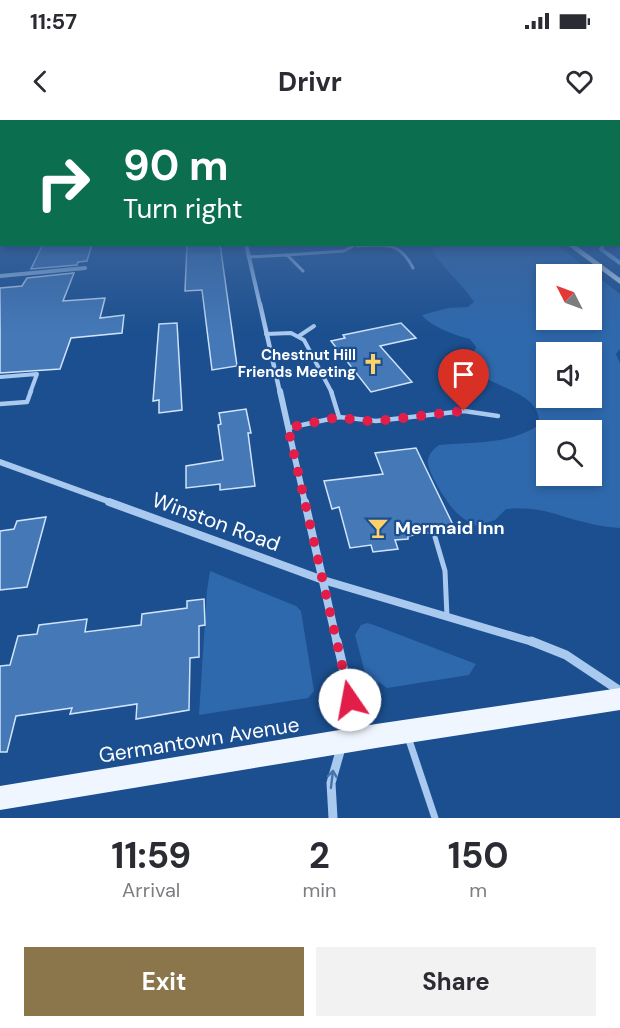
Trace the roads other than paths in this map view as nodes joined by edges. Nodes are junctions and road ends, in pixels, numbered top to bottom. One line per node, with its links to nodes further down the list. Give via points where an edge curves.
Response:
1 (85, 268): 6 (street)
2 (250, 268): 9 (street)
3 (300, 268): 5 (lane)
4 (601, 268): 7 (main road)
5 (303, 271)
6 (0, 276)
7 (620, 282)
8 (314, 326): 10 (lane)
9 (266, 334): 10 (lane); 15 (street)
10 (300, 336): 14 (lane, via 335,395)
11 (0, 378): 12 (lane, via 37,374 27,402)
12 (0, 404)
13 (498, 416): 14 (lane, via 464,411 376,421)
14 (339, 417): 15 (lane)
15 (288, 428): 18 (street)
16 (0, 462): 18 (street, Winston Road)
17 (435, 537): 19 (lane, via 445,571)
18 (323, 580): 19 (street, Winston Road); 23 (street, via 350,700)
19 (447, 617): 20 (street, Winston Road, via 566,655)
20 (620, 691)
21 (620, 699): 22 (main road, Germantown Avenue)
22 (406, 731): 23 (main road, Germantown Avenue); 26 (lane)
23 (344, 742): 24 (main road, Germantown Avenue); 25 (street, one-way to 23, via 331,785)
24 (0, 798)
25 (333, 818)
26 (435, 818)

